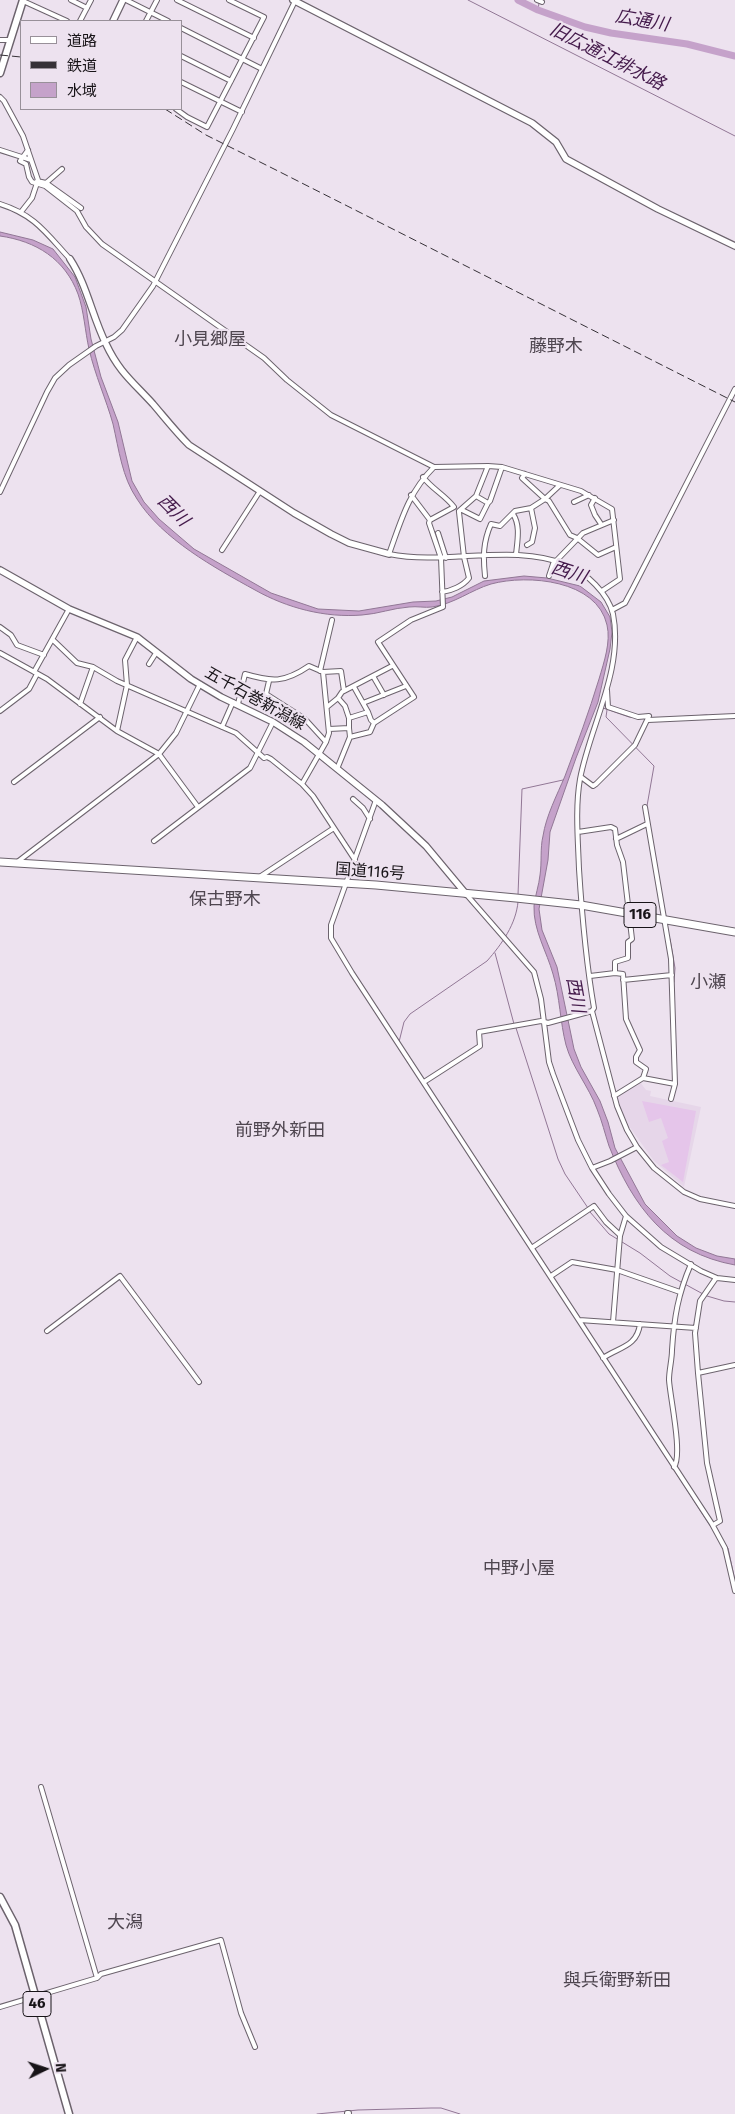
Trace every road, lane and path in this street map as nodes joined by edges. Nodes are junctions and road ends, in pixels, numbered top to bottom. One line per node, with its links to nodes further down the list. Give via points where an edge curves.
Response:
1 (23, 0): 13 (street); 18 (main road)
2 (71, 0): 11 (street)
3 (90, 0): 11 (street)
4 (124, 0): 12 (street); 15 (street)
5 (157, 0): 12 (street)
6 (177, 0): 20 (street)
7 (229, 0): 20 (street, via 264,17)
8 (294, 0): 25 (street); 43 (street, via 532,123 556,142 566,159 634,197)
9 (537, 0): 10 (street)
10 (542, 2)
11 (87, 8): 14 (street)
12 (150, 13): 16 (street); 17 (street)
13 (65, 20)
14 (81, 20)
15 (114, 20)
16 (146, 20)
17 (166, 20)
18 (19, 22): 22 (main road)
19 (182, 28): 24 (street)
20 (254, 38): 24 (street)
21 (0, 40): 22 (street)
22 (11, 40): 26 (main road)
23 (182, 56): 27 (street)
24 (243, 59): 25 (street); 27 (street)
25 (262, 69): 32 (street)
26 (0, 73)
27 (231, 81): 30 (street)
28 (182, 82): 30 (street)
29 (0, 97): 34 (street)
30 (221, 101): 31 (street, via 207,126); 32 (street)
31 (177, 110)
32 (242, 112): 45 (street)
33 (0, 150): 35 (street)
34 (28, 150): 35 (street); 36 (street)
35 (22, 157): 36 (street); 38 (street, via 20,161 26,164 32,182)
36 (31, 160): 38 (street)
37 (62, 169): 39 (street)
38 (37, 182): 39 (street); 42 (street, via 32,198); 45 (street, via 77,211 102,244)
39 (46, 183): 41 (street)
40 (0, 204): 42 (street)
41 (81, 208)
42 (22, 212): 44 (street)
43 (735, 246)
44 (70, 258): 46 (street, via 80,276)
45 (156, 282): 46 (street, via 122,330); 49 (street, via 264,358 331,415)
46 (104, 342): 54 (street, via 122,372 189,445); 55 (street, via 64,368 51,384)
47 (735, 389): 89 (street, via 634,588 625,603)
48 (488, 466): 49 (street); 50 (street); 58 (street)
49 (434, 467): 52 (street)
50 (502, 468): 51 (street); 62 (street)
51 (525, 474): 53 (street); 60 (street, via 522,478)
52 (423, 477): 56 (street); 63 (street, via 432,489)
53 (560, 485): 57 (street); 60 (street)
54 (260, 491): 76 (street); 77 (street, via 331,534)
55 (0, 492)
56 (412, 495): 68 (street); 77 (street)
57 (590, 495): 59 (street); 61 (street)
58 (476, 496): 62 (street); 65 (street)
59 (595, 498): 69 (street, via 612,509); 71 (street, via 591,505)
60 (545, 499): 64 (street); 73 (street, via 567,532)
61 (574, 502)
62 (488, 503): 67 (street)
63 (454, 506): 65 (street); 68 (street)
64 (531, 508): 66 (street, via 520,509); 74 (street, via 534,528 532,542)
65 (461, 511): 67 (street); 80 (street)
66 (513, 514): 70 (street, via 500,526); 78 (street, via 518,536)
67 (480, 519): 70 (street)
68 (430, 520): 81 (street)
69 (614, 520): 71 (street); 75 (street)
70 (491, 524): 79 (street)
71 (601, 524): 73 (street, via 587,529)
72 (438, 533): 81 (street)
73 (577, 538): 75 (street, via 598,555); 82 (street)
74 (527, 545)
75 (616, 547): 86 (street, via 620,579)
76 (222, 550)
77 (388, 554): 81 (street)
78 (516, 555): 79 (street); 82 (street)
79 (483, 556): 80 (street); 84 (street)
80 (464, 557): 81 (street); 87 (street, via 469,578)
81 (443, 558): 87 (street)
82 (555, 561): 85 (street); 86 (street, via 580,571)
83 (0, 570): 88 (street, 五千石巻新潟線)
84 (485, 576)
85 (549, 576)
86 (602, 591): 89 (street)
87 (442, 593): 98 (street, via 443,607 411,620 378,642)
88 (69, 609): 92 (street, 五千石巻新潟線); 93 (street)
89 (612, 610): 108 (street, via 614,646)
90 (332, 620): 100 (street)
91 (0, 627): 96 (street, via 11,635 17,645)
92 (137, 637): 95 (street, 五千石巻新潟線); 105 (street, via 125,660)
93 (53, 640): 96 (street); 99 (street, via 77,663)
94 (0, 653): 101 (street)
95 (156, 653): 97 (street); 104 (street, 五千石巻新潟線)
96 (44, 656): 101 (street)
97 (149, 664)
98 (392, 666): 102 (street); 106 (street)
99 (93, 668): 105 (street); 114 (street)
100 (322, 671): 103 (street, via 308,666 298,673); 109 (street, via 341,671); 115 (street)
101 (35, 673): 114 (street); 116 (street, via 29,689)
102 (373, 676): 107 (street); 110 (street)
103 (269, 681): 112 (street, via 245,674); 130 (street, via 266,694 305,719)
104 (200, 684): 112 (street, 五千石巻新潟線); 117 (street)
105 (127, 685): 117 (street); 128 (street)
106 (406, 686): 110 (street); 124 (street, via 414,698)
107 (354, 687): 109 (street); 113 (street)
108 (607, 688): 122 (street, via 608,707 638,717 649,716); 135 (street)
109 (344, 691): 111 (street)
110 (384, 695): 113 (street)
111 (338, 698): 115 (street); 121 (street)
112 (235, 703): 123 (street, 五千石巻新潟線); 125 (street)
113 (363, 703): 118 (street)
114 (80, 704): 120 (street)
115 (328, 707): 127 (street)
116 (0, 711)
117 (186, 712): 125 (street); 131 (street, via 176,733)
118 (368, 712): 121 (street); 124 (street)
119 (735, 716): 122 (street)
120 (100, 717): 128 (street); 136 (street)
121 (349, 718): 126 (street)
122 (648, 720): 135 (street, via 635,745 596,784 593,786)
123 (273, 722): 132 (street); 133 (street, 五千石巻新潟線)
124 (374, 723): 129 (street, via 370,732)
125 (222, 727): 132 (street, via 236,733)
126 (349, 728): 127 (street); 129 (street)
127 (329, 729): 130 (street)
128 (117, 731): 131 (street)
129 (350, 737): 134 (street)
130 (326, 742): 133 (street)
131 (159, 754): 140 (street); 150 (street)
132 (259, 754): 137 (street, via 271,759); 140 (street, via 250,768)
133 (319, 754): 134 (street, 五千石巻新潟線); 137 (street)
134 (337, 770): 139 (street, 五千石巻新潟線)
135 (581, 777): 145 (street)
136 (14, 782)
137 (302, 784): 144 (street)
138 (353, 799): 142 (street)
139 (376, 800): 142 (street); 153 (street, 五千石巻新潟線, via 426,846)
140 (198, 807): 147 (street)
141 (645, 807): 143 (street)
142 (370, 819): 148 (street)
143 (647, 824): 146 (street); 156 (street)
144 (334, 828): 148 (street); 151 (street)
145 (578, 832): 146 (street, via 611,827 615,829); 154 (street)
146 (616, 839): 155 (street, via 623,862)
147 (154, 841)
148 (354, 860): 152 (street)
149 (0, 862): 150 (highway, 国道116号 / 116)
150 (16, 863): 151 (highway, 国道116号 / 116)
151 (257, 878): 152 (highway, 国道116号 / 116)
152 (346, 884): 153 (highway, 国道116号 / 116); 165 (street, via 331,925 331,938)
153 (466, 894): 154 (highway, 国道116号 / 116); 163 (street, via 532,968)
154 (581, 905): 155 (highway, 国道116号 / 116); 160 (street)
155 (628, 913): 156 (highway, 国道116号 / 116); 158 (street, via 632,939 628,942 628,958 615,962)
156 (665, 919): 157 (highway, 国道116号 / 116); 159 (street)
157 (735, 932)
158 (616, 973): 160 (street); 161 (street, via 623,974)
159 (672, 975): 161 (street); 166 (street)
160 (590, 976): 162 (street)
161 (623, 980): 164 (street, via 626,1019 639,1047 636,1062 646,1070)
162 (592, 1011): 163 (street); 167 (street)
163 (545, 1023): 165 (street, via 541,1021 479,1032 480,1046); 170 (street, via 551,1068)
164 (643, 1078): 166 (street); 167 (street)
165 (424, 1082): 174 (street)
166 (675, 1084): 168 (street)
167 (614, 1096): 169 (street)
168 (672, 1099)
169 (637, 1147): 170 (street); 171 (street, via 654,1168 684,1192 700,1199)
170 (592, 1168): 172 (street)
171 (735, 1206)
172 (626, 1216): 173 (street); 175 (street, via 662,1247)
173 (620, 1235): 174 (street, via 594,1206); 176 (street)
174 (533, 1247): 177 (street)
175 (691, 1264): 178 (street); 180 (street)
176 (617, 1270): 177 (street, via 572,1262); 180 (street); 182 (street)
177 (552, 1276): 181 (street)
178 (716, 1278): 179 (street); 185 (street, via 700,1301)
179 (735, 1280)
180 (680, 1292): 184 (street)
181 (578, 1320): 182 (street); 187 (street)
182 (613, 1322): 183 (street)
183 (640, 1324): 184 (street); 187 (street, via 634,1340)
184 (674, 1326): 185 (street); 191 (street, via 669,1380 677,1450)
185 (696, 1328): 189 (street)
186 (47, 1331): 190 (street, via 120,1276)
187 (603, 1358): 191 (street)
188 (735, 1365): 189 (street)
189 (698, 1373): 192 (street, via 708,1463 720,1521)
190 (199, 1382)
191 (674, 1466): 192 (street)
192 (713, 1525): 193 (street, via 725,1548)
193 (735, 1591)
194 (40, 1787): 196 (street)
195 (0, 1896): 197 (main road, 46, via 15,1925)
196 (97, 1978): 197 (street); 199 (street, via 101,1974 220,1940)
197 (35, 1996): 198 (street); 200 (main road, 46)
198 (0, 2007)
199 (255, 2047)
200 (69, 2114)

